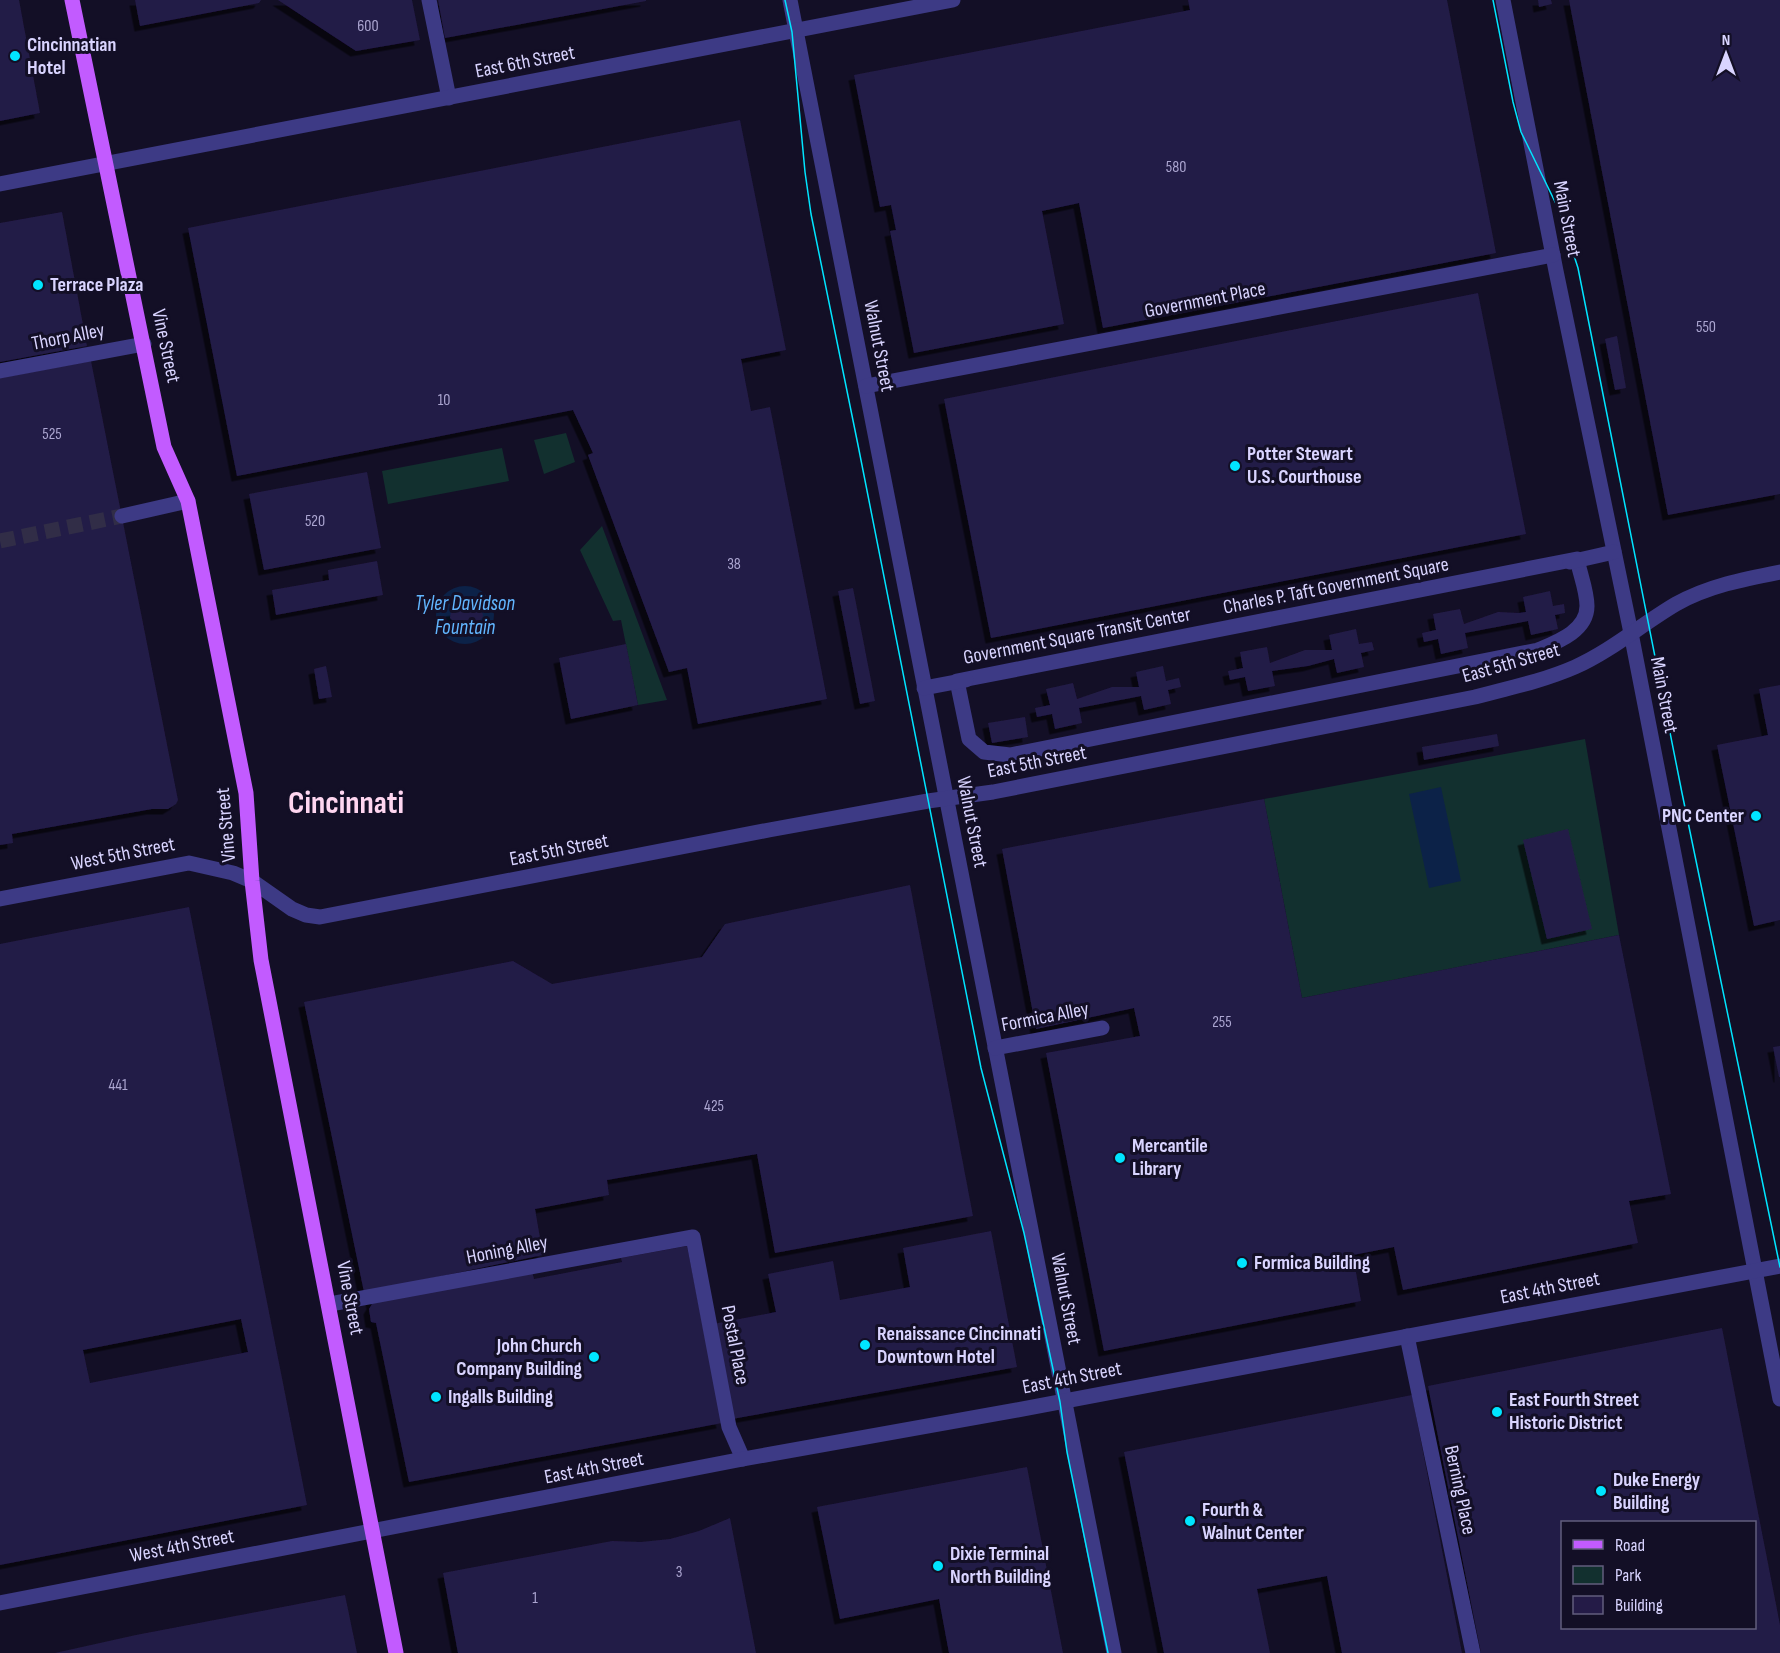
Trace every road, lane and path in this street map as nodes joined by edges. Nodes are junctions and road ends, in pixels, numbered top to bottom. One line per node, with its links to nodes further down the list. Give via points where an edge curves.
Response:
1 (72, 0): 8 (main road, Vine Street)
2 (429, 0): 7 (street)
3 (790, 0): 6 (street, Walnut Street)
4 (954, 0): 6 (street, East 6th Street)
5 (1503, 0): 10 (street, Main Street)
6 (796, 31): 7 (street, East 6th Street); 13 (street, Walnut Street)
7 (449, 98): 8 (street, East 6th Street)
8 (105, 164): 9 (street, East 6th Street); 11 (main road, Vine Street)
9 (0, 184)
10 (1553, 255): 13 (street, Government Place); 16 (street, Main Street)
11 (144, 344): 12 (street, Thorp Alley); 14 (main road, Vine Street, via 164,447)
12 (0, 371)
13 (866, 386): 21 (street, Walnut Street)
14 (188, 501): 15 (street); 23 (main road, Vine Street, via 246,793)
15 (122, 516)
16 (1614, 552): 17 (street, Charles P. Taft Government Square); 19 (street, Main Street)
17 (1577, 560): 20 (street, Charles P. Taft Government Square); 20 (street, Government Square Transit Center, via 1587,605 1584,618 1566,639 1538,650 1022,753 984,752 969,739)
18 (1780, 572): 19 (street, East 5th Street, via 1711,588)
19 (1631, 633): 22 (street, East 5th Street, via 1576,667 1475,697); 29 (street, Main Street)
20 (957, 681): 21 (street, Charles P. Taft Government Square)
21 (924, 688): 22 (street, Walnut Street)
22 (946, 799): 23 (street, East 5th Street, via 320,916 292,909); 26 (street, Walnut Street)
23 (252, 881): 24 (street, West 5th Street, via 189,862); 30 (main road, Vine Street, via 261,960)
24 (0, 898)
25 (1102, 1028): 26 (street, Formica Alley)
26 (995, 1048): 33 (street, Walnut Street)
27 (693, 1237): 30 (street, Honing Alley); 34 (street, Postal Place, via 729,1427)
28 (1780, 1266): 29 (street, East 4th Street)
29 (1755, 1271): 31 (street, East 4th Street); 32 (street, Main Street)
30 (330, 1305): 35 (main road, Vine Street)
31 (1407, 1336): 33 (street, East 4th Street); 39 (street, Berning Place)
32 (1780, 1399)
33 (1065, 1401): 34 (street, East 4th Street); 38 (street, Walnut Street)
34 (743, 1459): 35 (street, East 4th Street)
35 (372, 1532): 36 (street, West 4th Street); 37 (main road, Vine Street)
36 (0, 1603)
37 (396, 1653)
38 (1114, 1653)
39 (1473, 1653)

